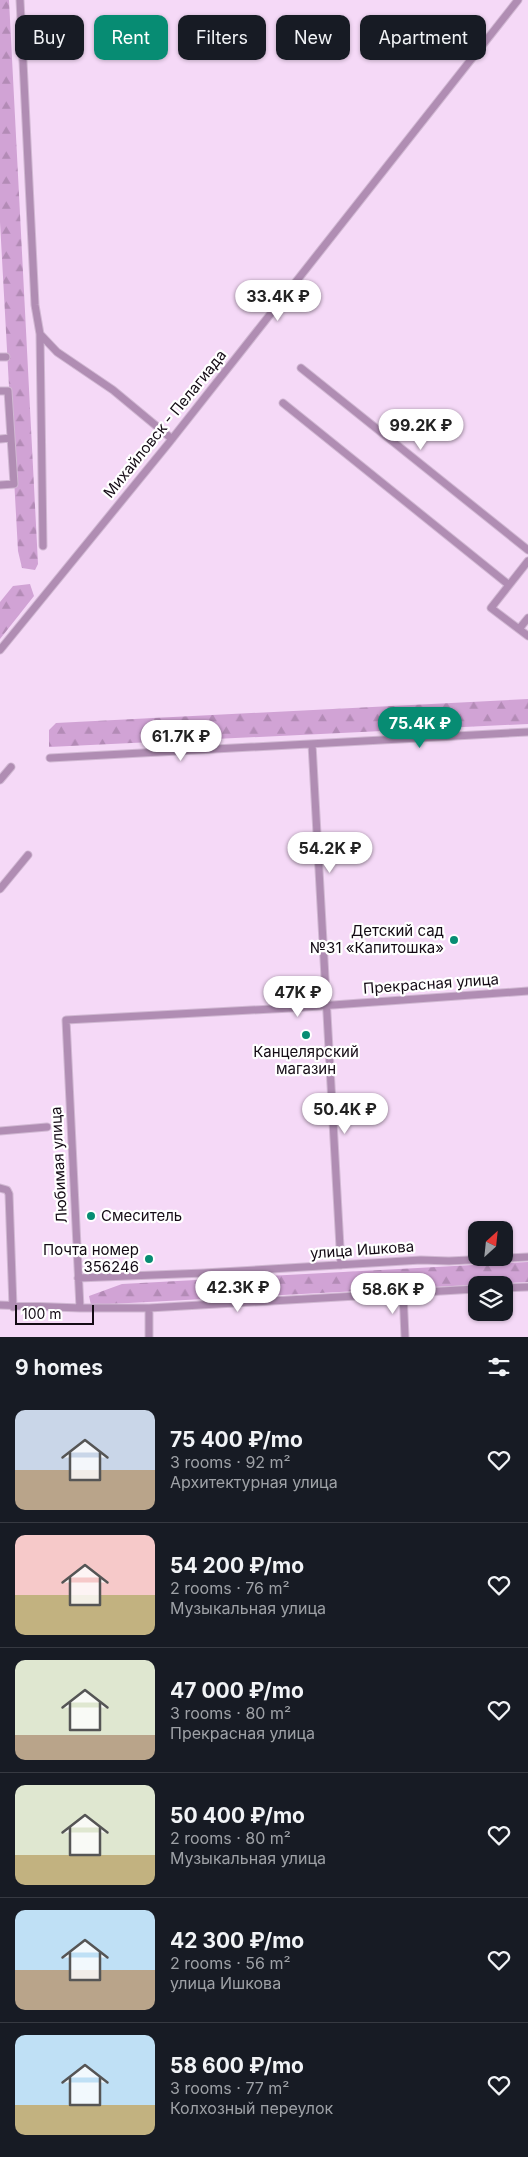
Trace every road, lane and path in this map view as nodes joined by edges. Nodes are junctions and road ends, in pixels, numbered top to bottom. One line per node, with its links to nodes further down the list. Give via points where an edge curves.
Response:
1 (20, 0): 3 (street, via 35,305)
2 (518, 0): 9 (street, Михайловск - Пелагиада)
3 (40, 334): 9 (street, via 57,352 113,390); 11 (street)
4 (301, 368): 12 (street)
5 (4, 391): 7 (street)
6 (283, 403): 14 (street)
7 (11, 438): 8 (street); 10 (street, via 14,484)
8 (0, 439)
9 (172, 439): 18 (street, Михайловск - Пелагиада)
10 (0, 485)
11 (44, 546)
12 (528, 550)
13 (528, 561): 14 (street)
14 (510, 585): 16 (street, via 491,608)
15 (528, 618): 16 (street)
16 (519, 629): 17 (street)
17 (528, 636)
18 (0, 650)
19 (528, 732): 20 (street)
20 (312, 744): 21 (street); 27 (street)
21 (50, 758)
22 (11, 767): 23 (street)
23 (0, 780)
24 (28, 855): 25 (street)
25 (0, 889)
26 (528, 991): 27 (street, Прекрасная улица)
27 (326, 1005): 28 (street, Прекрасная улица); 33 (street)
28 (66, 1020): 34 (street, Любимая улица)
29 (46, 1127): 30 (street)
30 (0, 1131)
31 (0, 1188): 40 (street, via 9,1194)
32 (528, 1257): 33 (street, улица Ишкова)
33 (341, 1265): 34 (street, улица Ишкова)
34 (78, 1278): 41 (street, Любимая улица)
35 (528, 1287): 36 (street)
36 (513, 1288)
37 (468, 1289): 38 (street)
38 (403, 1292): 42 (street); 44 (street)
39 (0, 1305): 40 (street)
40 (13, 1307): 41 (street)
41 (80, 1308): 42 (street)
42 (149, 1308): 43 (street)
43 (149, 1337)
44 (404, 1337)

